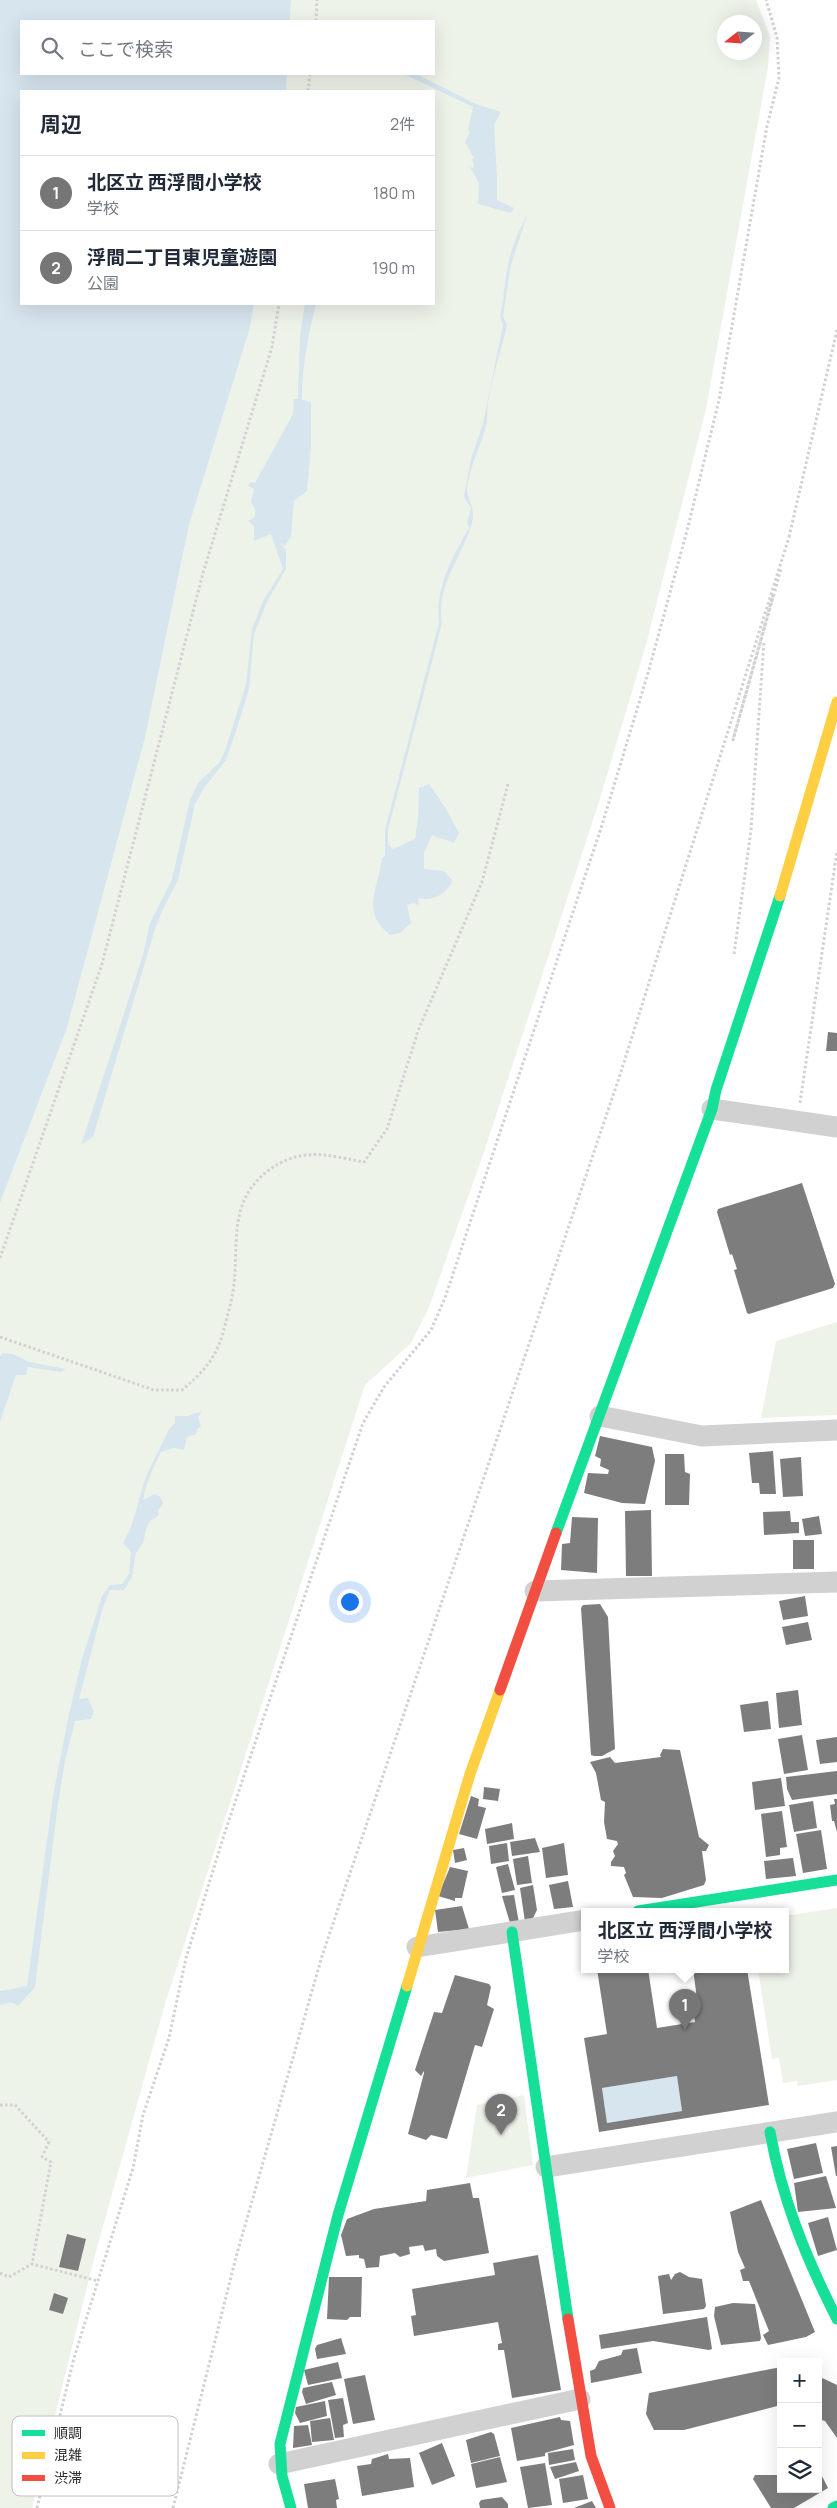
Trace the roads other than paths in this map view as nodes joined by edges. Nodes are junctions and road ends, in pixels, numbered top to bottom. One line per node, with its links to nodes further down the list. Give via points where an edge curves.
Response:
1 (837, 702): 2 (street, via 788,872)
2 (712, 1109): 3 (street); 4 (street)
3 (837, 1127)
4 (600, 1416): 5 (street, via 702,1436); 7 (street)
5 (837, 1430)
6 (837, 1582): 7 (street)
7 (534, 1591): 12 (street, via 470,1774)
8 (837, 1880): 9 (street)
9 (657, 1908)
10 (581, 1921): 11 (street)
11 (512, 1932): 12 (street); 15 (street)
12 (417, 1947): 18 (street, via 320,2284 280,2444)
13 (837, 2122): 14 (street)
14 (770, 2132): 15 (street); 16 (street, via 788,2213)
15 (546, 2167): 17 (street)
16 (837, 2319)
17 (580, 2399): 18 (street); 21 (street, via 591,2456)
18 (279, 2464): 20 (street)
19 (837, 2506): 22 (street)
20 (292, 2508)
21 (610, 2508)
22 (833, 2508)

